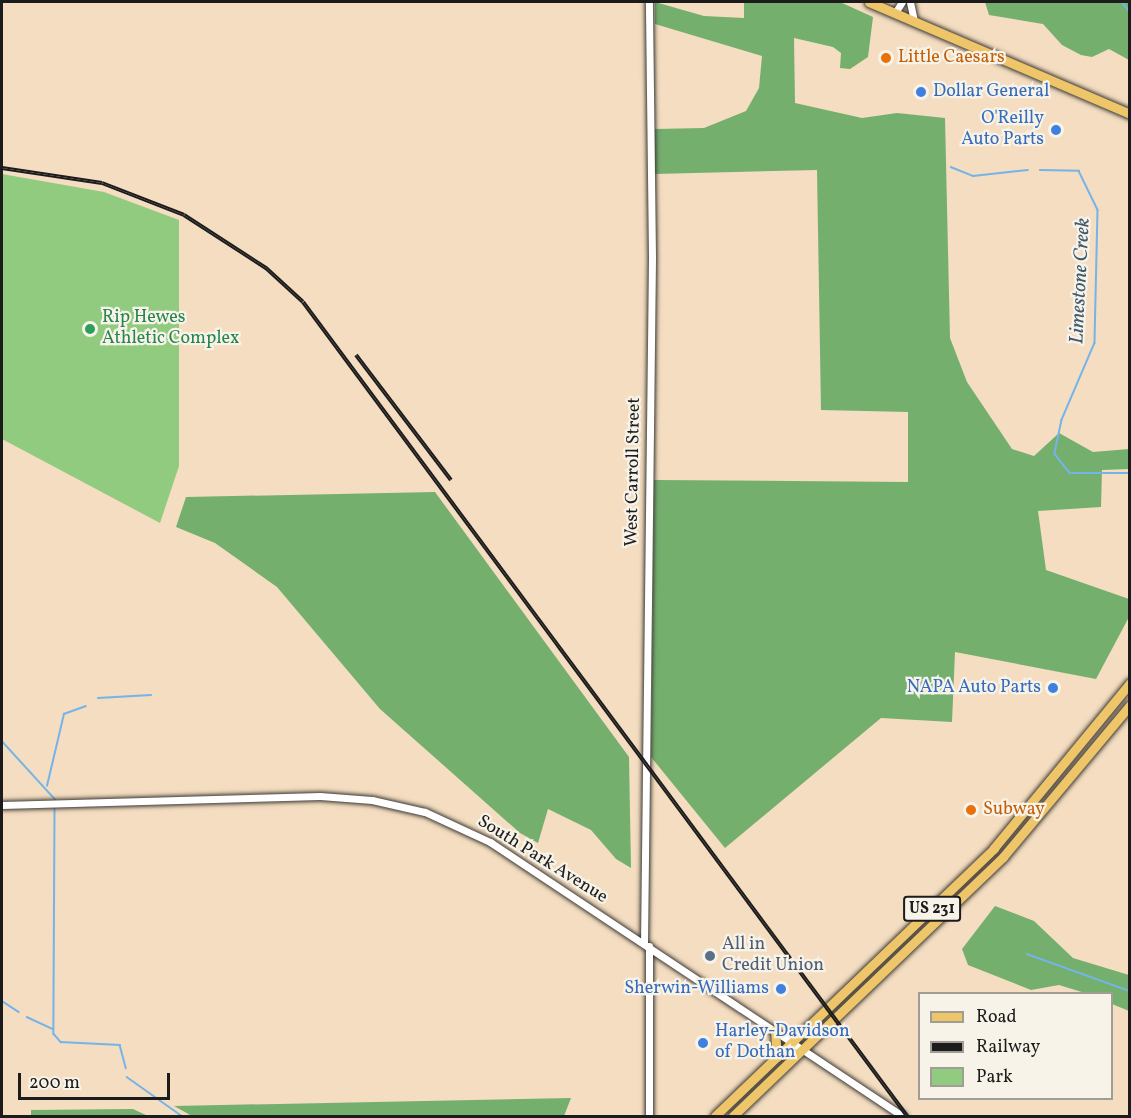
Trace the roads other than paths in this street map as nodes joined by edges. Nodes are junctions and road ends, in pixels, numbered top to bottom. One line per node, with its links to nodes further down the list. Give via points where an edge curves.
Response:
1 (649, 2): 17 (street, West Carroll Street, via 652,256)
2 (869, 2): 5 (main road)
3 (902, 2): 6 (street)
4 (910, 2): 7 (street)
5 (885, 4): 6 (main road)
6 (895, 13): 7 (main road)
7 (914, 21): 8 (main road)
8 (1130, 114)
9 (1130, 683): 10 (main road, US 231)
10 (1118, 699): 11 (main road); 12 (main road, US 231)
11 (1129, 706): 14 (main road, US 231)
12 (1036, 802): 14 (main road); 15 (main road, US 231)
13 (2, 805): 17 (street, South Park Avenue, via 312,796 396,804 475,832)
14 (1046, 810): 16 (main road, US 231)
15 (993, 848): 16 (main road); 19 (main road, US 231)
16 (1003, 857): 20 (main road, US 231)
17 (646, 944): 18 (street, South Park Avenue); 24 (street, West Carroll Street)
18 (775, 1030): 19 (street, South Park Avenue); 21 (main road)
19 (792, 1042): 20 (street, South Park Avenue); 21 (main road, US 231)
20 (803, 1050): 23 (main road, US 231); 27 (street, South Park Avenue)
21 (777, 1057): 22 (main road, US 231)
22 (749, 1084): 23 (main road); 25 (main road, US 231)
23 (758, 1093): 26 (main road, US 231)
24 (649, 1116)
25 (715, 1116)
26 (733, 1116)
27 (903, 1116)

